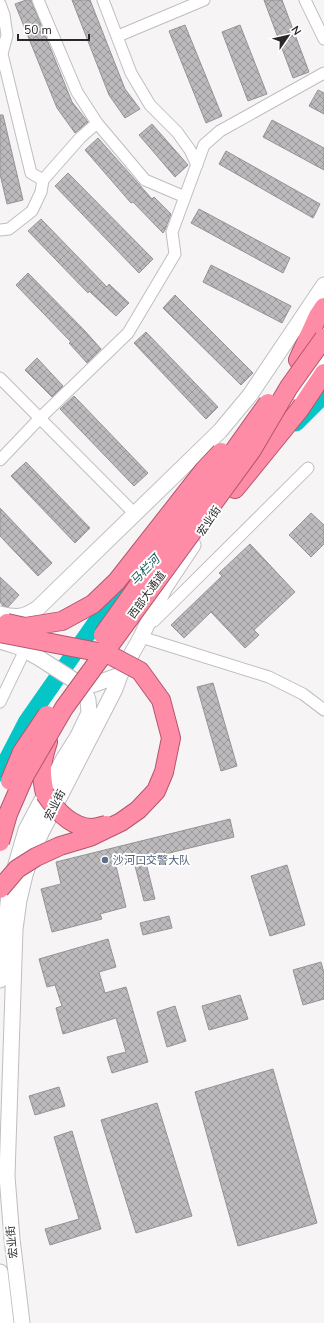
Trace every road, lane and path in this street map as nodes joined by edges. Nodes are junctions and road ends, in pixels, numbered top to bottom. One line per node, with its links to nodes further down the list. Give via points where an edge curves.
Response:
1 (38, 0): 9 (street, via 76,92)
2 (103, 0): 6 (street)
3 (204, 0): 6 (street)
4 (305, 0): 7 (street)
5 (0, 4): 11 (street, via 7,35 2,54 32,173)
6 (118, 36): 10 (street, via 131,72 150,106 176,132 190,150)
7 (324, 39)
8 (324, 73): 10 (street, via 220,131 204,145)
9 (97, 123): 11 (street, via 80,138); 12 (street, via 145,180)
10 (197, 165): 12 (street)
11 (43, 180): 13 (street, via 41,192 32,211 9,229)
12 (185, 197): 23 (street, via 172,232 175,254 128,333)
13 (0, 230)
14 (324, 285): 24 (main road, via 250,395)
15 (324, 307): 19 (highway)
16 (324, 323): 19 (highway, 西部大通道)
17 (324, 338): 29 (highway, 西部大通道, bridge, via 289,387 252,450)
18 (324, 355): 26 (main road, 宏业街)
19 (298, 360): 22 (highway, 西部大通道)
20 (324, 373): 29 (highway, bridge, via 300,409 229,497)
21 (0, 378): 23 (street)
22 (272, 397): 31 (highway, bridge, via 204,470 117,581 93,604 62,621 25,627); 41 (highway, 西部大通道, bridge, via 56,701 22,752)
23 (40, 418): 25 (street); 28 (street)
24 (220, 431): 26 (main road, via 228,430 240,436 248,450); 28 (main road)
25 (0, 460)
26 (247, 464): 32 (main road, 宏业街, via 165,587)
27 (308, 468): 32 (street, via 154,621)
28 (135, 514): 30 (main road)
29 (178, 552): 40 (highway, 西部大通道, bridge)
30 (38, 608): 31 (main road, via 28,614); 35 (main road)
31 (5, 617)
32 (146, 625): 36 (main road, 宏业街); 39 (street, via 242,668 269,677 303,694)
33 (0, 633): 42 (highway, bridge, via 108,654 140,671 161,700 171,738 164,772 156,791 138,810)
34 (0, 641): 35 (main road)
35 (25, 650): 37 (main road); 38 (street)
36 (120, 675): 37 (main road); 48 (main road, 宏业街, via 42,831 25,875 19,900 15,929 7,1176)
37 (83, 686): 45 (main road, 宏业街, via 89,713 26,830 10,885)
38 (0, 702)
39 (324, 710)
40 (58, 717): 42 (highway, bridge, via 42,762 44,794 67,819 79,824 91,828); 43 (highway, 西部大通道, bridge, via 25,775 8,814)
41 (0, 804)
42 (121, 822): 44 (highway, bridge, via 90,837 36,857 17,869)
43 (0, 842)
44 (0, 889)
45 (0, 980)
46 (0, 1272): 47 (main road, 宏业街)
47 (6, 1323)
48 (22, 1323)

